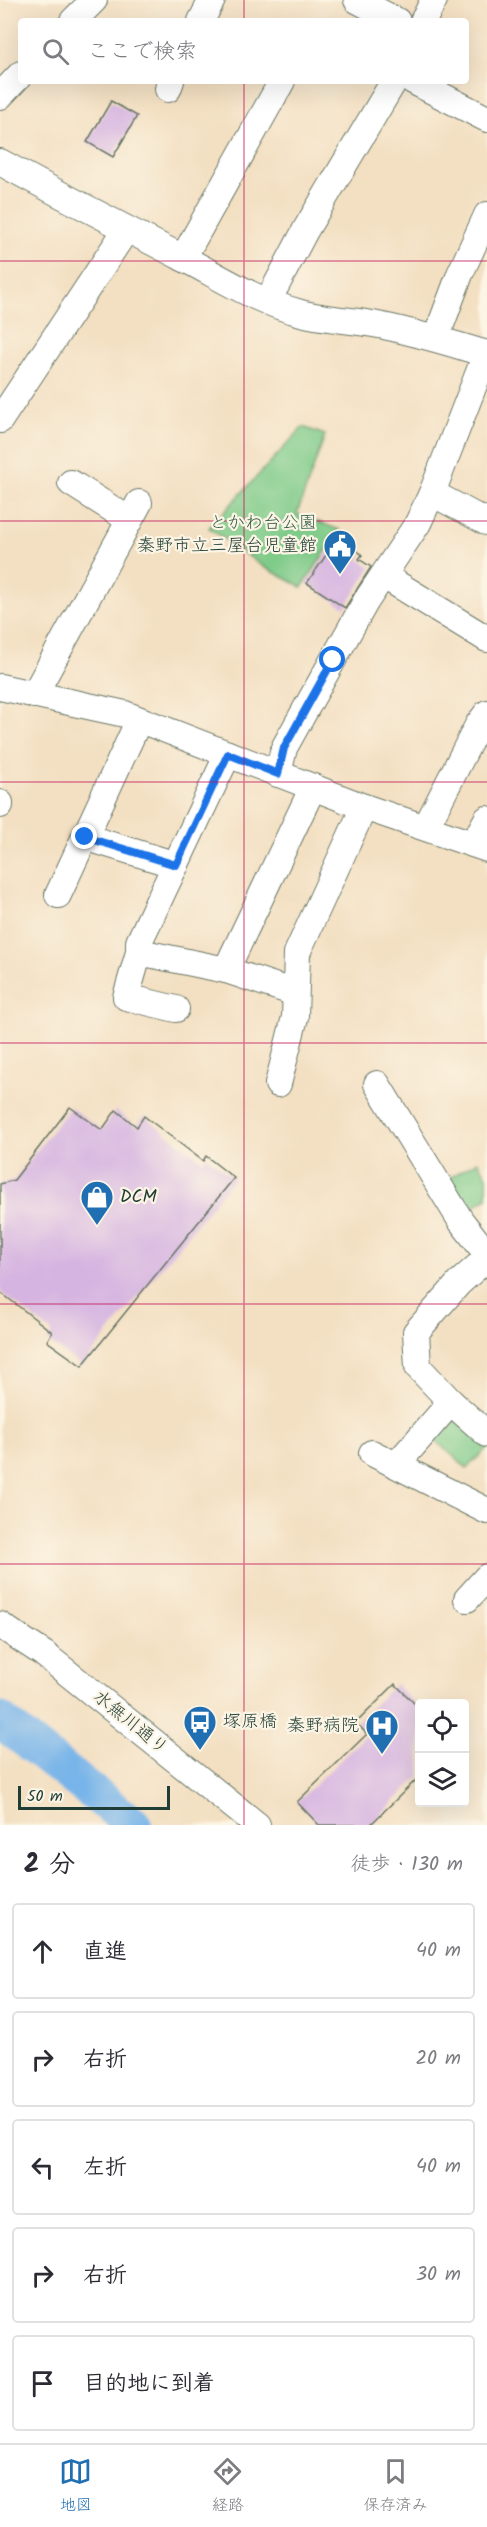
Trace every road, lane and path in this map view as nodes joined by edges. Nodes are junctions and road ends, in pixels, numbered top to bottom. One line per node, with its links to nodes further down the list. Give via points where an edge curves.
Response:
1 (94, 0): 5 (street)
2 (212, 0): 6 (street)
3 (357, 0): 7 (street)
4 (434, 0): 8 (street)
5 (77, 18)
6 (203, 18)
7 (391, 18)
8 (425, 18)
9 (18, 77): 13 (street)
10 (280, 84): 18 (street)
11 (392, 84): 19 (street)
12 (419, 84): 14 (street)
13 (0, 96)
14 (487, 119)
15 (0, 162): 17 (street)
16 (487, 215): 20 (street)
17 (126, 230): 18 (street); 22 (street)
18 (183, 258): 19 (street, via 231,286)
19 (268, 301): 20 (street, via 301,313)
20 (436, 338): 21 (street)
21 (487, 354): 24 (street)
22 (0, 420)
23 (71, 484): 29 (street, via 134,511 81,586)
24 (432, 493): 25 (street, via 486,522); 26 (street)
25 (487, 519)
26 (384, 576): 27 (street); 33 (street, via 304,710 284,748)
27 (487, 639)
28 (0, 687): 29 (street)
29 (34, 695): 31 (street)
30 (487, 713): 37 (street)
31 (139, 720): 32 (street); 38 (street)
32 (228, 754): 33 (street); 40 (street)
33 (278, 774): 34 (street)
34 (313, 787): 35 (street); 43 (street)
35 (364, 807): 37 (street); 44 (street, via 297,953)
36 (487, 819): 39 (street)
37 (426, 827): 39 (street)
38 (85, 837): 40 (street); 41 (street)
39 (480, 847)
40 (176, 865): 42 (street, via 139,942)
41 (58, 895)
42 (139, 952): 43 (street); 45 (street, via 116,995)
43 (226, 970): 44 (street)
44 (295, 993): 46 (street, via 295,1017)
45 (176, 1009)
46 (278, 1084)
47 (377, 1084): 48 (street, via 461,1221)
48 (487, 1256): 49 (street, via 416,1332 418,1367)
49 (451, 1402): 50 (street); 52 (street)
50 (487, 1434)
51 (372, 1453): 52 (street)
52 (397, 1464): 53 (street)
53 (487, 1511)
54 (487, 1577): 55 (street)
55 (467, 1599)
56 (0, 1625): 57 (street, 水無川通り, via 44,1654)
57 (257, 1825)

